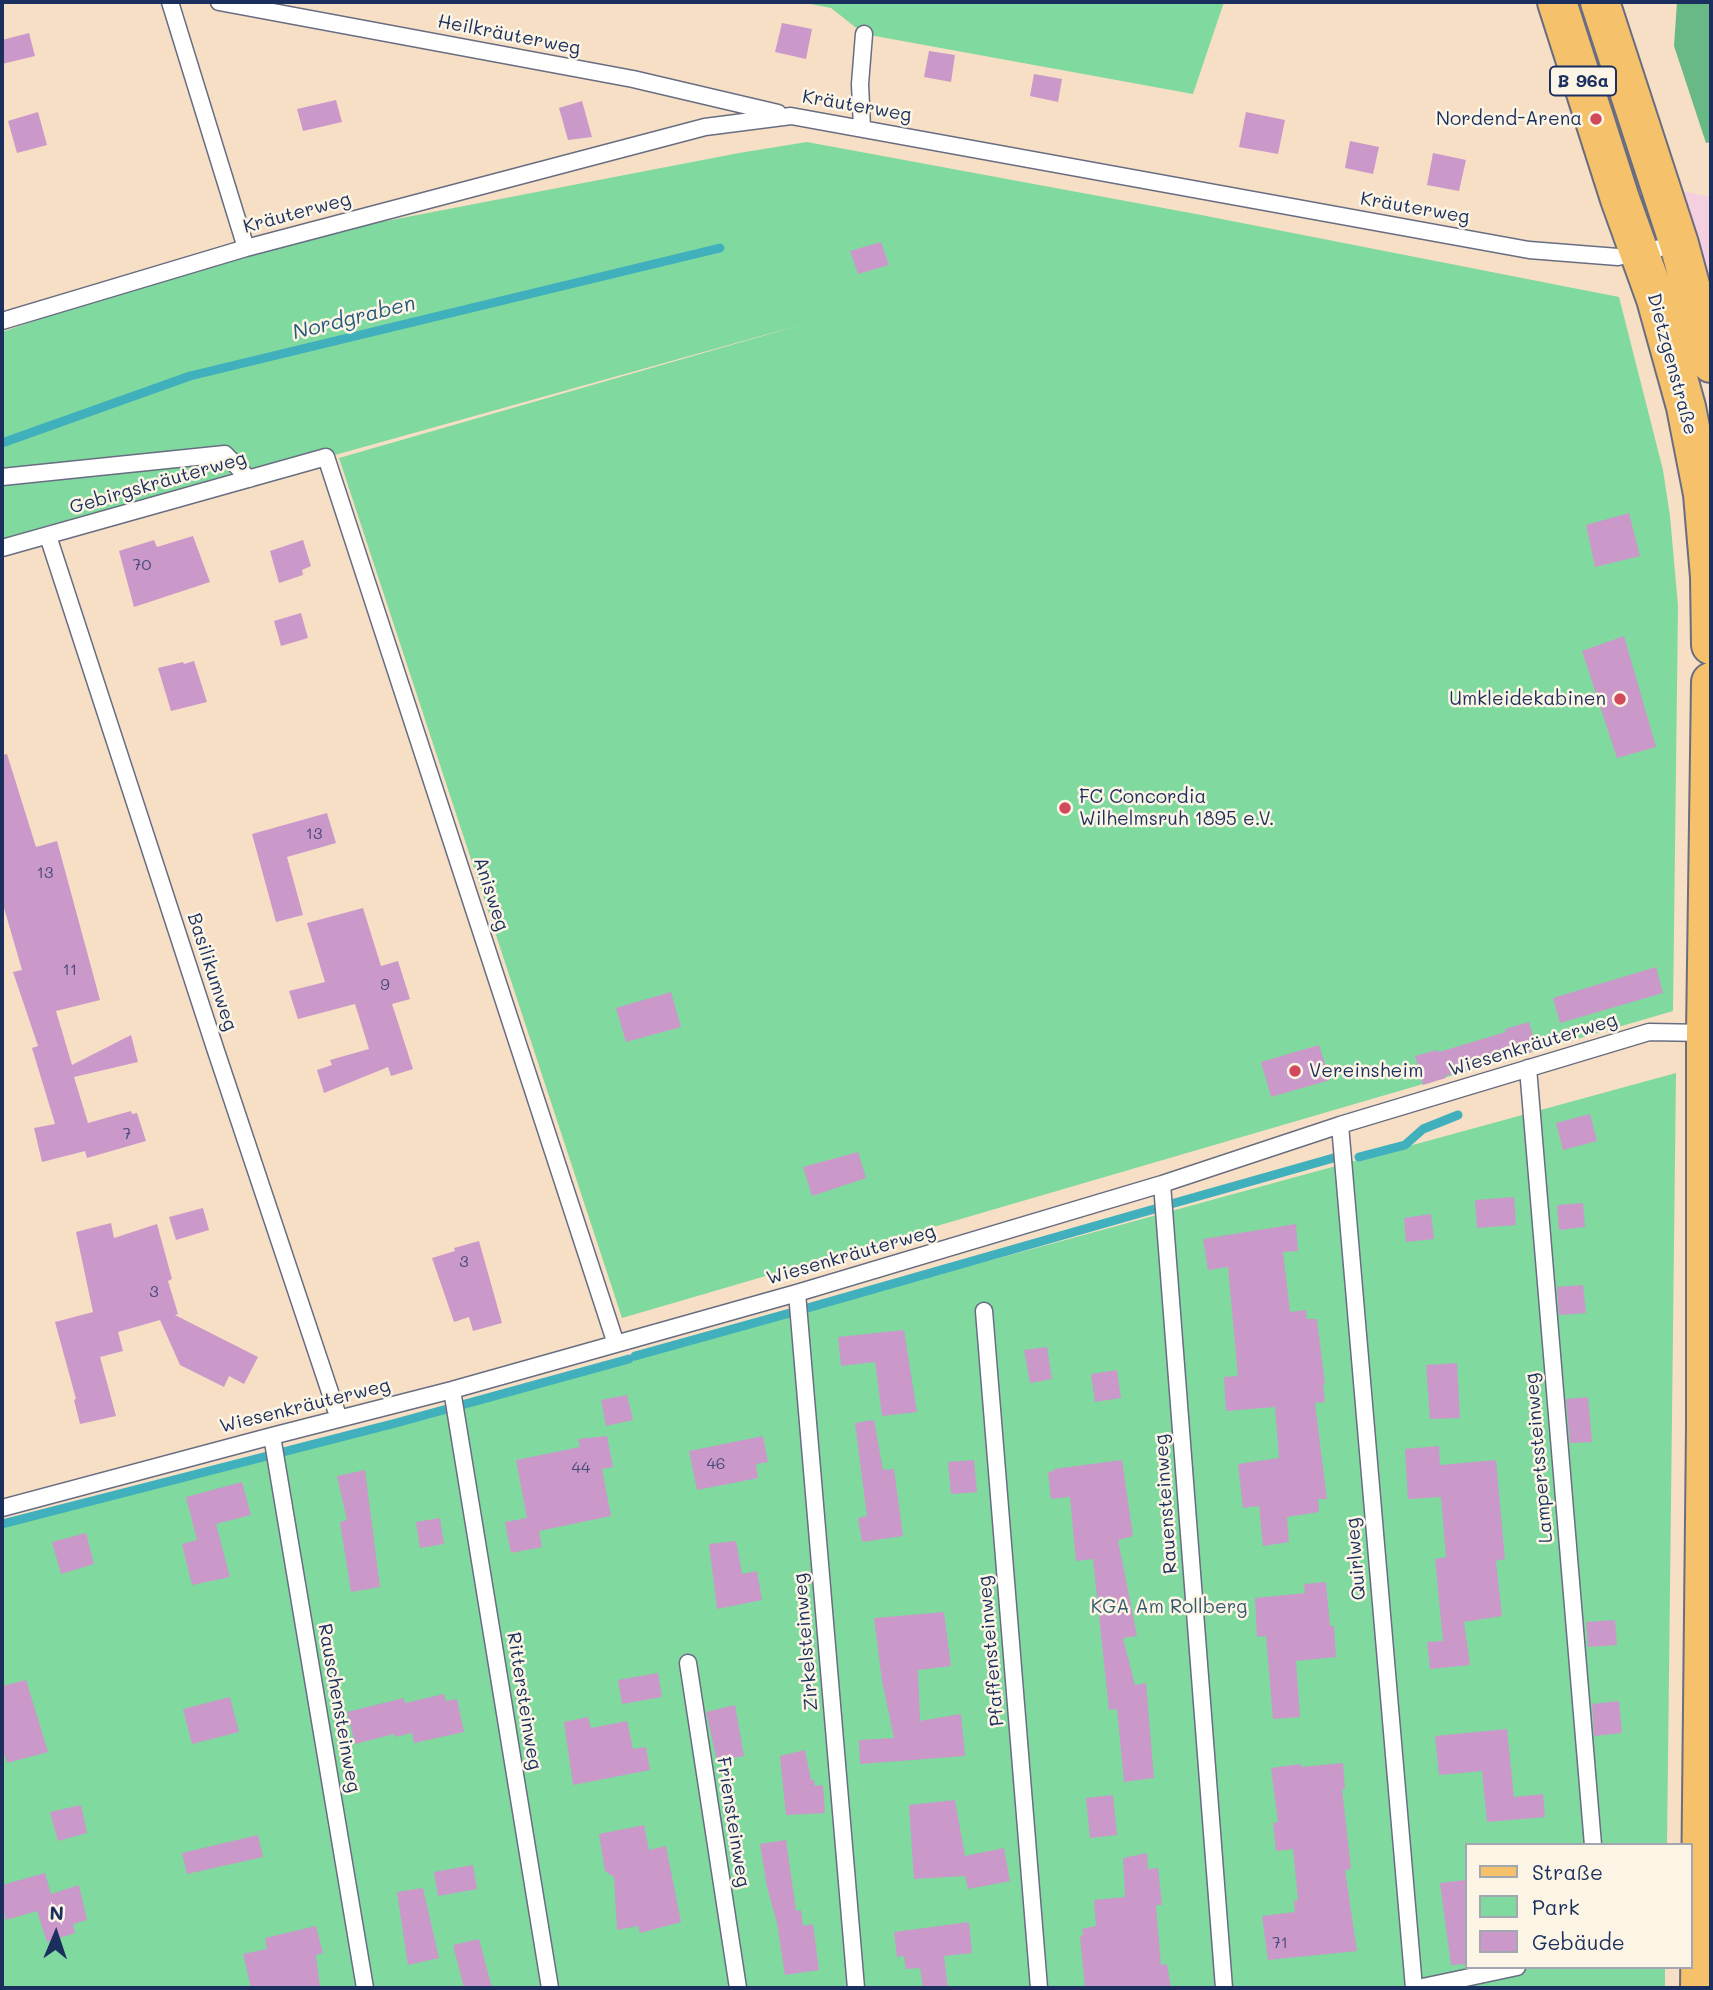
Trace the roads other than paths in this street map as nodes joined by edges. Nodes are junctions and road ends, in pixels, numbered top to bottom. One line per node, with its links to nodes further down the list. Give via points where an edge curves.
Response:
1 (170, 2): 9 (lane)
2 (219, 2): 6 (lane, Heilkräuterweg, via 633,79)
3 (1600, 2): 8 (main road, B 96a)
4 (1559, 7): 10 (main road, B 96a)
5 (864, 34): 7 (lane)
6 (791, 116): 7 (lane, Kräuterweg); 9 (lane, Kräuterweg, via 705,127)
7 (862, 128): 10 (lane, Kräuterweg, via 1530,250 1618,257)
8 (1679, 244): 10 (lane, Kräuterweg); 12 (main road, Dietzgenstraße / B 96a)
9 (246, 248): 11 (lane, Kräuterweg)
10 (1640, 252): 18 (main road, Dietzgenstraße / B 96a, via 1686,407 1703,494)
11 (2, 321)
12 (1711, 363)
13 (326, 457): 15 (lane, Gebirgskräuterweg); 26 (lane, Anisweg)
14 (2, 477): 15 (lane, via 225,454)
15 (249, 479): 16 (lane, Gebirgskräuterweg)
16 (48, 536): 17 (lane, Gebirgskräuterweg); 28 (lane, Basilikumweg)
17 (2, 548)
18 (1711, 645)
19 (1711, 682): 20 (main road)
20 (1709, 1032): 21 (lane, Wiesenkräuterweg, via 1649,1031); 33 (main road)
21 (1528, 1068): 22 (lane, Wiesenkräuterweg); 32 (lane, Lampertssteinweg)
22 (1340, 1125): 23 (lane, Wiesenkräuterweg); 42 (lane, Quirlweg)
23 (1162, 1184): 24 (lane, Wiesenkräuterweg); 41 (lane, Rauensteinweg)
24 (797, 1293): 26 (lane, Wiesenkräuterweg); 39 (lane, Zirkelsteinweg)
25 (984, 1311): 40 (lane, Pfaffensteinweg)
26 (615, 1344): 27 (lane, Wiesenkräuterweg)
27 (452, 1390): 28 (lane, Wiesenkräuterweg); 37 (lane, Rittersteinweg)
28 (340, 1419): 29 (lane, Wiesenkräuterweg)
29 (274, 1448): 30 (lane, Wiesenkräuterweg); 36 (lane, Rauschensteinweg)
30 (2, 1508)
31 (688, 1663): 38 (lane, Friensteinweg)
32 (1593, 1843)
33 (1701, 1926): 43 (main road)
34 (1513, 1969): 35 (lane)
35 (1493, 1980): 42 (lane)
36 (365, 1988)
37 (550, 1988)
38 (737, 1988)
39 (856, 1988)
40 (1039, 1988)
41 (1224, 1988)
42 (1416, 1988)
43 (1700, 1988)

